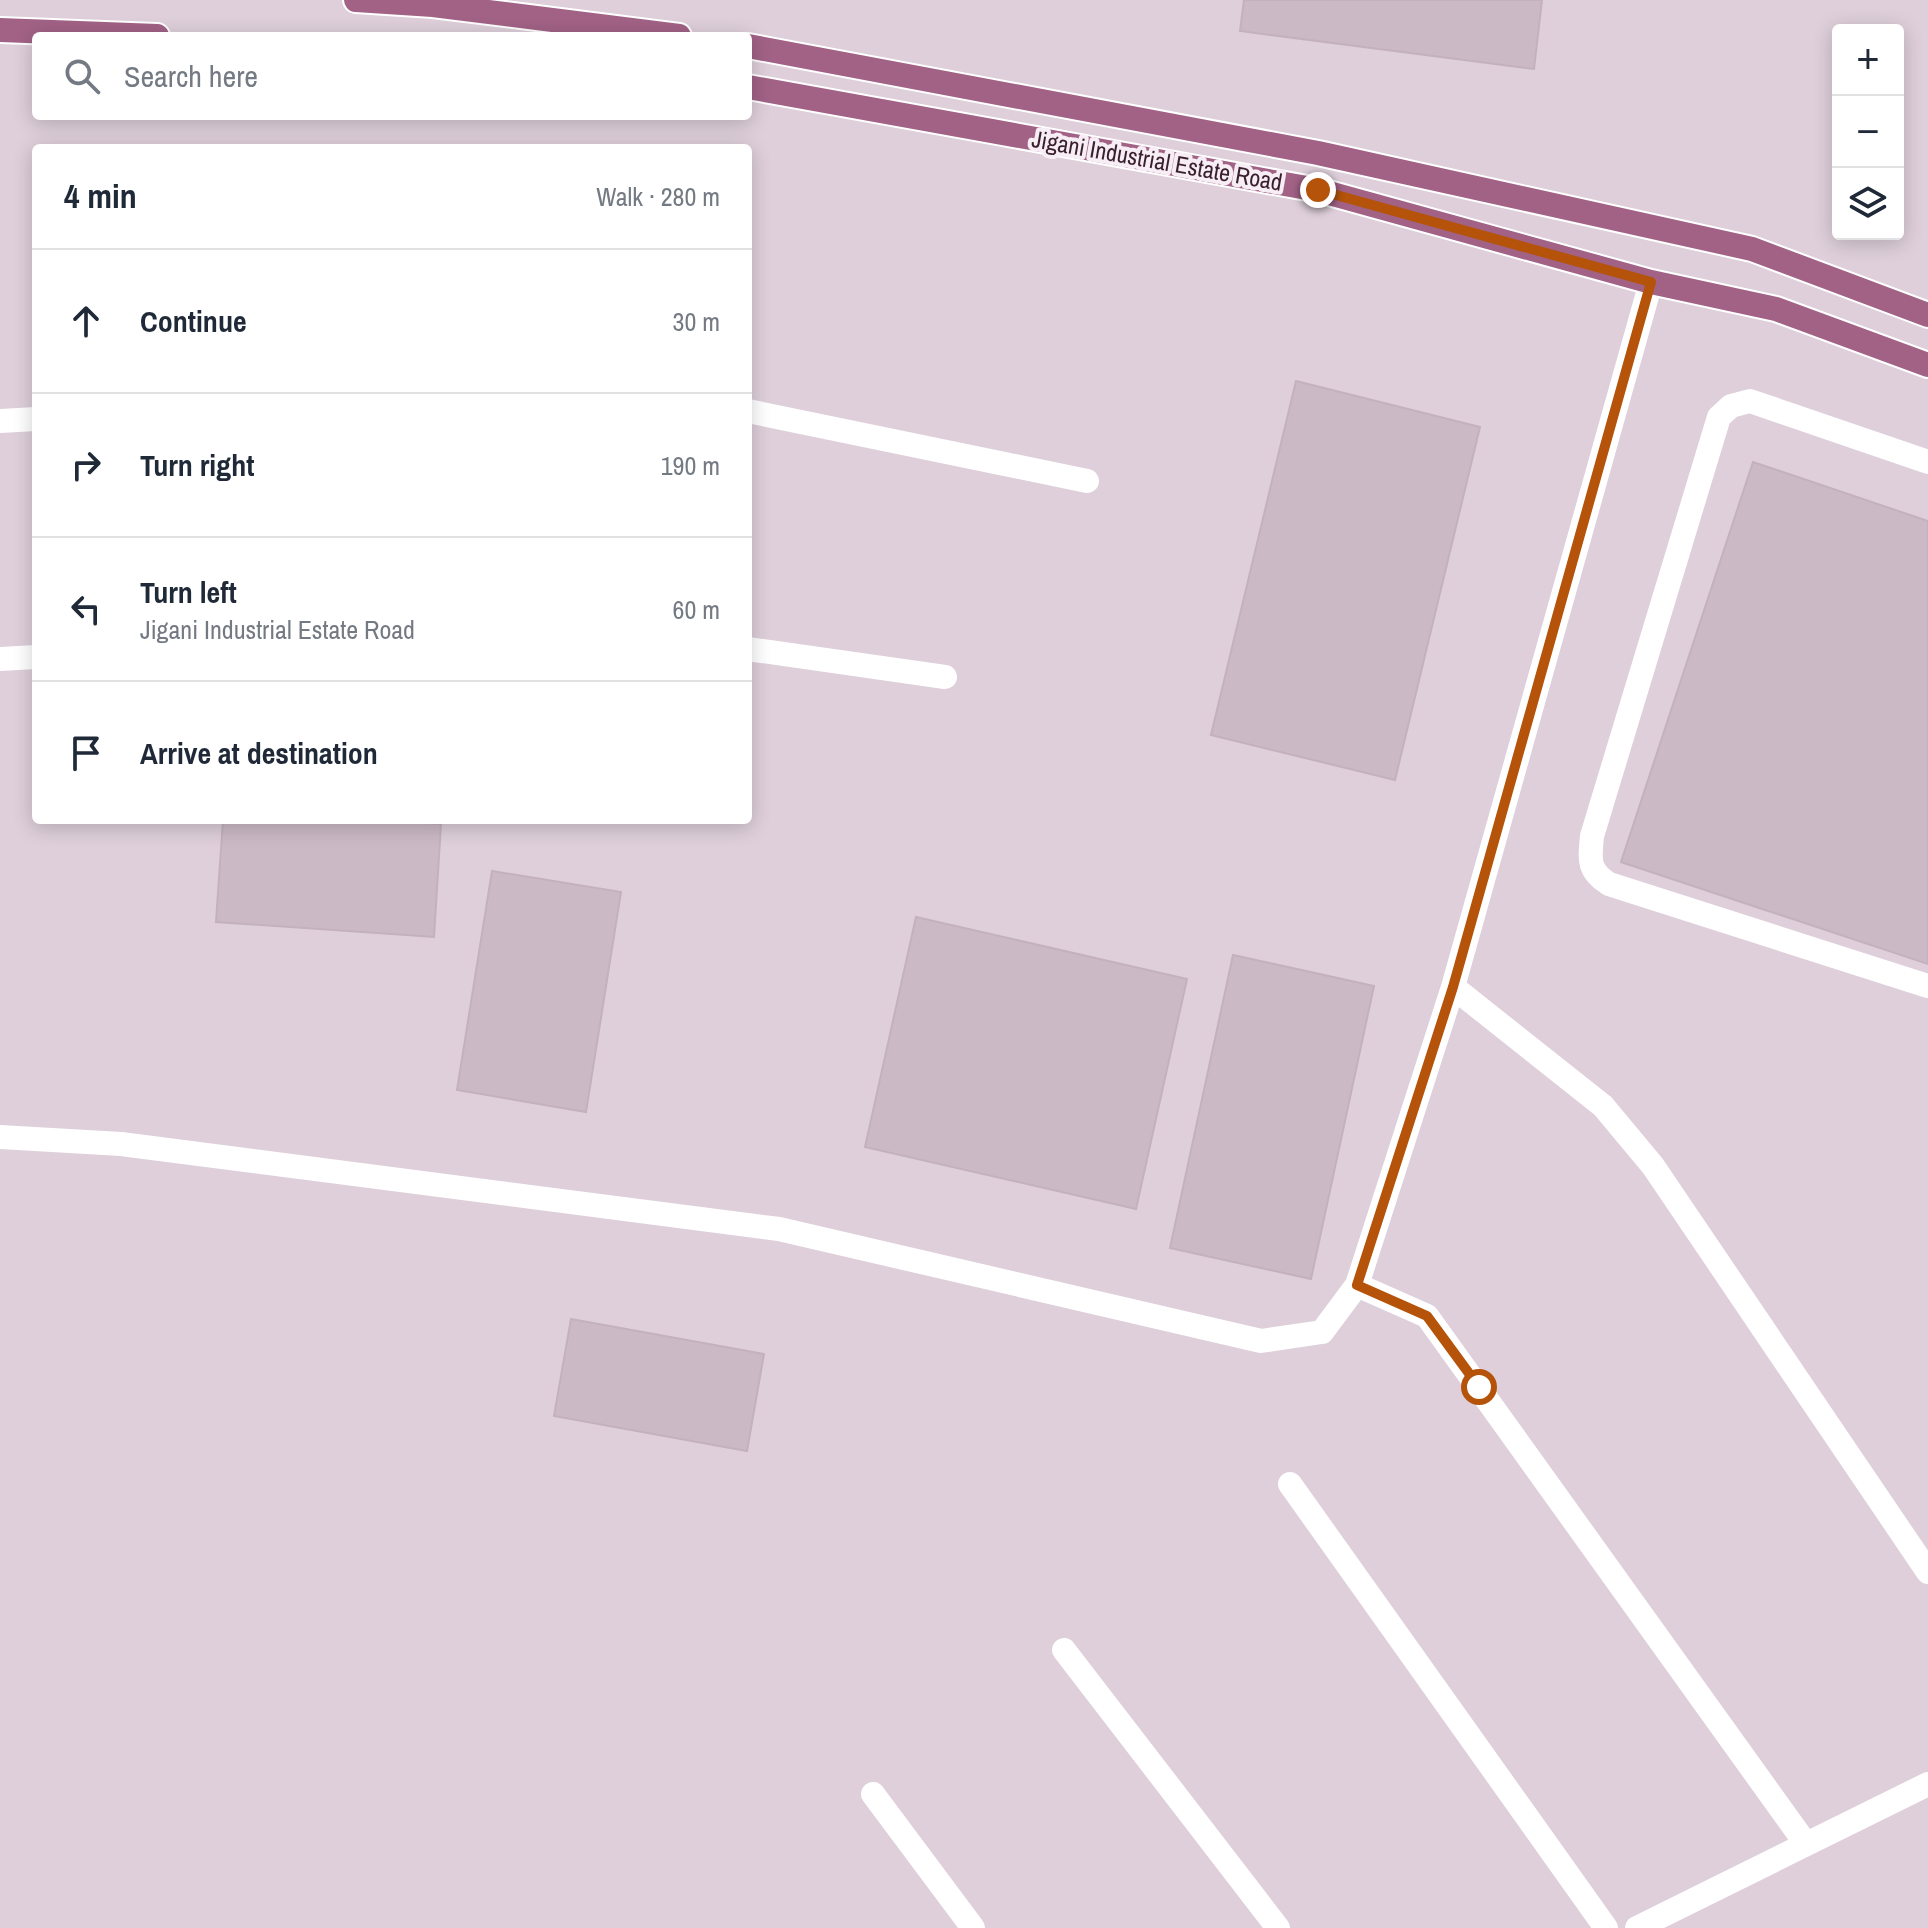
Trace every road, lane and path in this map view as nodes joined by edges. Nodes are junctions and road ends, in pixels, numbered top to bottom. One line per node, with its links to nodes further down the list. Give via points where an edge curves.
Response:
1 (356, 0): 4 (main road)
2 (0, 30): 3 (main road)
3 (52, 32)
4 (647, 32)
5 (752, 47): 8 (main road, Jigani Industrial Estate Road, via 1318,153 1752,249)
6 (752, 88): 7 (main road, Jigani Industrial Estate Road, via 1318,190)
7 (1651, 282): 9 (main road, Jigani Industrial Estate Road, via 1776,309); 20 (street)
8 (1928, 315)
9 (1928, 365)
10 (752, 412): 14 (street)
11 (32, 419): 12 (street)
12 (0, 421)
13 (1928, 462): 19 (street, via 1750,401 1731,406 1719,417 1592,836 1590,861 1597,876 1609,884)
14 (1087, 481)
15 (752, 650): 18 (street)
16 (32, 657): 17 (street)
17 (0, 659)
18 (945, 677)
19 (1928, 986)
20 (1453, 987): 22 (street); 24 (street, via 1603,1106 1653,1166)
21 (0, 1137): 22 (street, via 121,1144 779,1229 1261,1341 1322,1332)
22 (1357, 1285): 28 (street, via 1427,1316)
23 (1290, 1484): 31 (street)
24 (1928, 1572)
25 (1064, 1650): 30 (street)
26 (1928, 1784): 28 (street)
27 (873, 1794): 29 (street)
28 (1806, 1844): 32 (street)
29 (973, 1928)
30 (1278, 1928)
31 (1606, 1928)
32 (1637, 1928)

